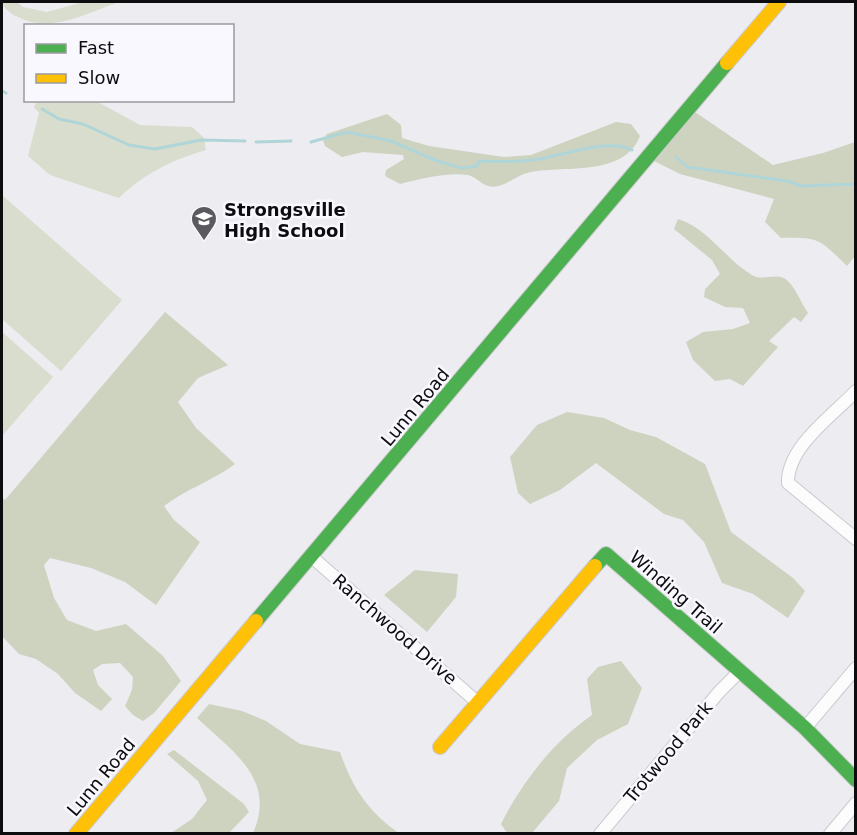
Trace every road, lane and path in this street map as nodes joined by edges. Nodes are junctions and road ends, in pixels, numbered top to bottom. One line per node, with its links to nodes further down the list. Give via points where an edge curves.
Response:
1 (779, 2): 4 (street, Lunn Road)
2 (855, 391): 3 (street, via 796,451 788,470 789,483)
3 (855, 539)
4 (312, 557): 7 (street, Ranchwood Drive); 12 (street, Lunn Road)
5 (855, 668): 8 (street)
6 (740, 672): 7 (street, Winding Trail, via 606,554); 8 (street, Winding Trail); 13 (street, Trotwood Park)
7 (477, 702): 9 (street, Winding Trail)
8 (805, 728): 10 (street, Winding Trail)
9 (440, 747)
10 (855, 780)
11 (855, 803): 14 (street)
12 (76, 834)
13 (600, 834)
14 (830, 834)

